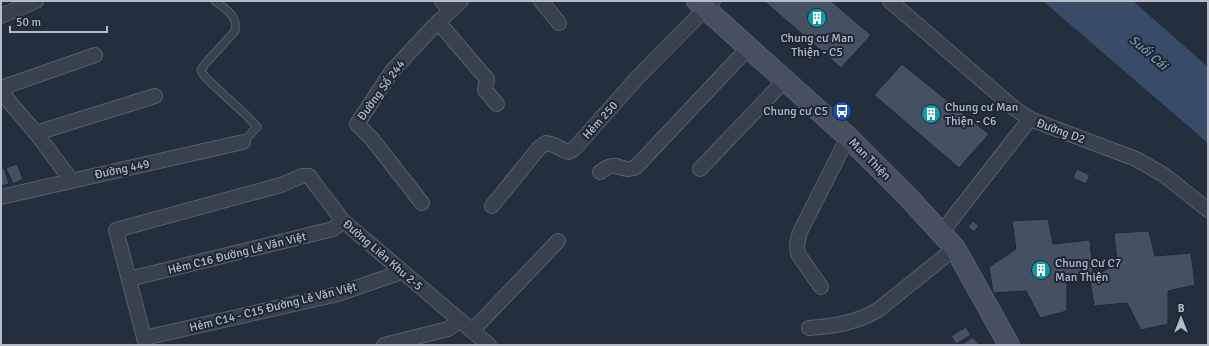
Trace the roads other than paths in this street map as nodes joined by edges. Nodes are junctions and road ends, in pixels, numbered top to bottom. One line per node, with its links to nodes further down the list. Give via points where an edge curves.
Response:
1 (36, 1): 7 (street)
2 (215, 1): 20 (lane, via 234,17 235,32 201,70 202,74 257,127)
3 (541, 1): 9 (street)
4 (890, 1): 17 (street, Đường D2)
5 (451, 4): 8 (street, Đường Số 244)
6 (706, 4): 10 (street, Man Thiện); 26 (street, Hẻm 250, via 574,149 568,152 555,143 546,143 539,148)
7 (1, 16)
8 (438, 22): 16 (street, via 487,79 484,90); 25 (street, Đường Số 244, via 392,70 357,124 372,138)
9 (559, 23)
10 (749, 47): 12 (street, Man Thiện); 22 (street, via 636,167 626,170 616,166)
11 (96, 55): 13 (street)
12 (785, 80): 19 (street, Man Thiện); 21 (street)
13 (1, 88)
14 (1, 92): 18 (street)
15 (155, 96): 18 (street)
16 (497, 104)
17 (1030, 119): 27 (street, Đường D2, via 1136,159 1164,174); 29 (street)
18 (36, 133): 23 (street)
19 (848, 137): 29 (street, Man Thiện); 34 (street, via 800,232 797,244 798,254)
20 (243, 142): 23 (street, Đường 449)
21 (700, 168)
22 (600, 172)
23 (71, 180): 24 (street, Đường 449)
24 (1, 196)
25 (422, 203)
26 (492, 206)
27 (1208, 210)
28 (343, 221): 32 (street, Đường Liên Khu 2-5); 33 (street, Hẻm C16 Đường Lê Văn Việt, via 332,229); 33 (street, Đường Liên Khu 2-5, via 309,176 302,176 281,186 116,230)
29 (941, 233): 31 (street, Man Thiện)
30 (558, 242): 37 (street)
31 (954, 248): 36 (street, via 866,317 843,324); 41 (street, Man Thiện)
32 (401, 271): 35 (street, Đường Liên Khu 2-5); 38 (street, Hẻm C14 - C15 Đường Lê Văn Việt, via 338,294)
33 (129, 279): 38 (street)
34 (821, 287)
35 (459, 321): 37 (street, Đường Liên Khu 2-5); 39 (street, via 448,329)
36 (809, 328)
37 (472, 331): 40 (street, Đường Liên Khu 2-5)
38 (145, 342)
39 (384, 345)
40 (489, 345)
41 (1009, 345)

